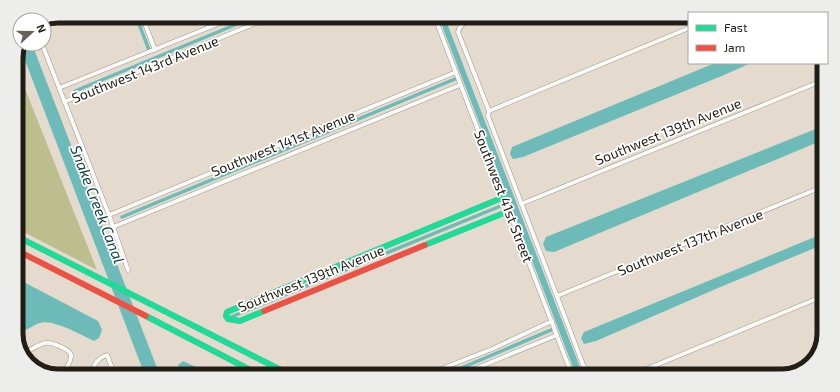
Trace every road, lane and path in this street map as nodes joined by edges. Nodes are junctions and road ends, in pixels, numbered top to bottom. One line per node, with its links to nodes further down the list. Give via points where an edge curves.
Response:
1 (145, 23): 7 (street)
2 (220, 23): 7 (street, Southwest 143rd Avenue)
3 (256, 23): 13 (street, Southwest 143rd Avenue)
4 (437, 23): 9 (street, Southwest 41st Street)
5 (463, 23): 14 (street, via 458,32)
6 (688, 28): 14 (street)
7 (155, 50): 12 (street, Southwest 143rd Avenue)
8 (45, 52): 12 (street)
9 (456, 72): 11 (street, Southwest 41st Street); 19 (street, Southwest 141st Avenue)
10 (817, 83): 17 (street, Southwest 139th Avenue)
11 (460, 85): 16 (street, Southwest 41st Street); 20 (street, Southwest 141st Avenue)
12 (59, 88): 13 (street)
13 (64, 102): 19 (street)
14 (488, 111): 17 (street)
15 (817, 189): 24 (street, Southwest 137th Avenue)
16 (504, 197): 18 (street, Southwest 41st Street); 18 (main road, Southwest 139th Avenue, via 227,312 226,316 228,319 240,321)
17 (521, 204): 24 (street)
18 (509, 211): 26 (street, Southwest 41st Street)
19 (109, 215): 20 (street)
20 (114, 227): 23 (street)
21 (23, 239): 34 (main road)
22 (23, 254): 33 (main road)
23 (128, 270)
24 (557, 296): 38 (street)
25 (817, 299): 39 (street)
26 (552, 321): 27 (street, Southwest 41st Street); 35 (street)
27 (557, 335): 36 (street); 37 (street, Southwest 41st Street)
28 (29, 351): 29 (street); 30 (street, via 45,343 55,344 71,354)
29 (30, 355)
30 (66, 369)
31 (92, 369): 32 (street, via 99,358 107,355)
32 (112, 369)
33 (248, 369)
34 (279, 369)
35 (440, 369)
36 (475, 369)
37 (570, 369)
38 (585, 369)
39 (647, 369)

